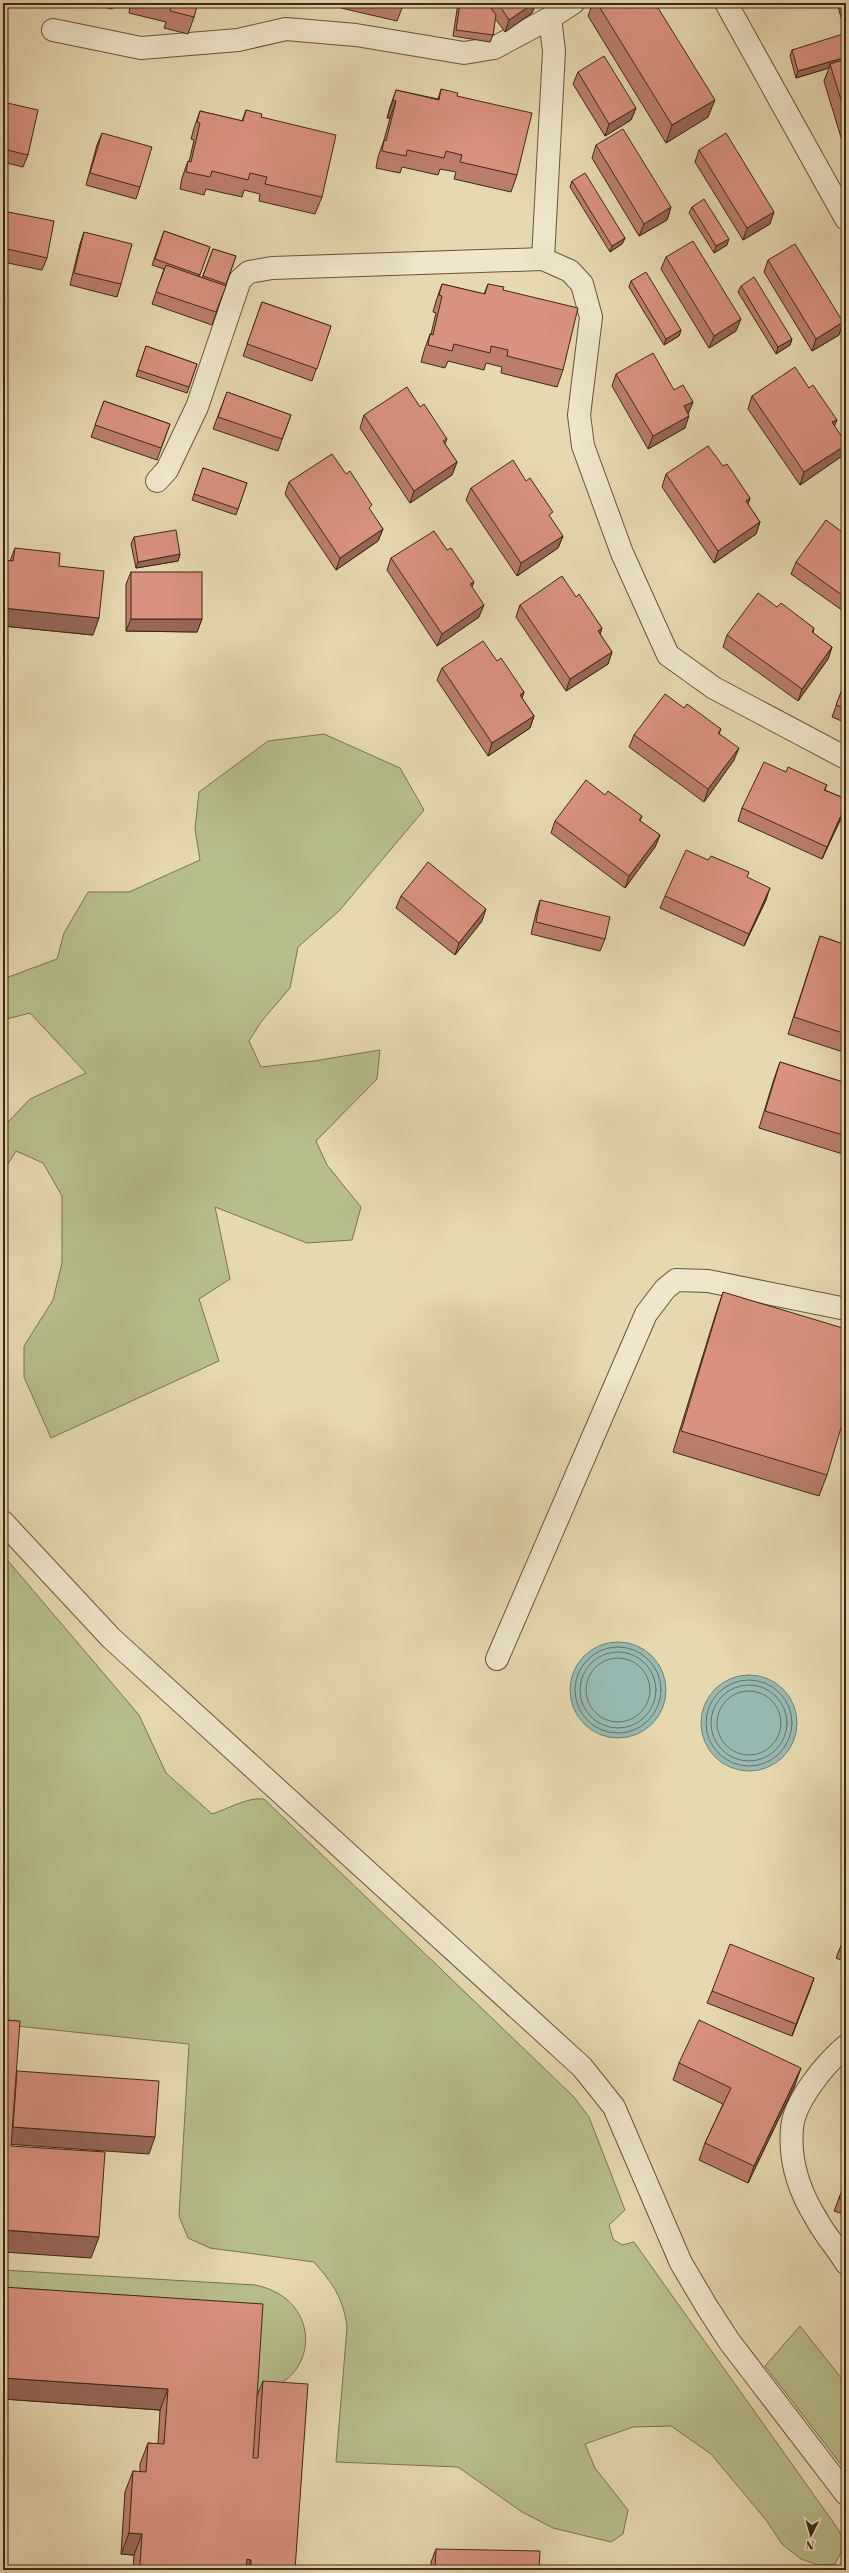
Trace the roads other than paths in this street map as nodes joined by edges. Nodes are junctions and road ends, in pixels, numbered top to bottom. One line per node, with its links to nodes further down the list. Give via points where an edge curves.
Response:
1 (573, 3): 3 (street)
2 (726, 3): 5 (street)
3 (550, 18): 4 (street, via 494,48 464,53 356,35 286,29 238,40 141,48); 6 (street, via 554,51)
4 (53, 30)
5 (846, 219)
6 (543, 259): 7 (street, via 272,268 249,272 240,280 197,407 167,470); 8 (street, via 570,271 582,284 592,317 579,415 583,446 622,553 668,655 714,688)
7 (157, 481)
8 (846, 758)
9 (846, 1309): 11 (street, via 708,1281 676,1280 665,1289 646,1314)
10 (3, 1522): 14 (street, via 112,1638 582,2067 614,2107 680,2263 707,2307 729,2341)
11 (497, 1659)
12 (846, 2046): 13 (street, via 835,2055 804,2095 792,2127 794,2173 817,2221)
13 (846, 2263)
14 (846, 2494)

